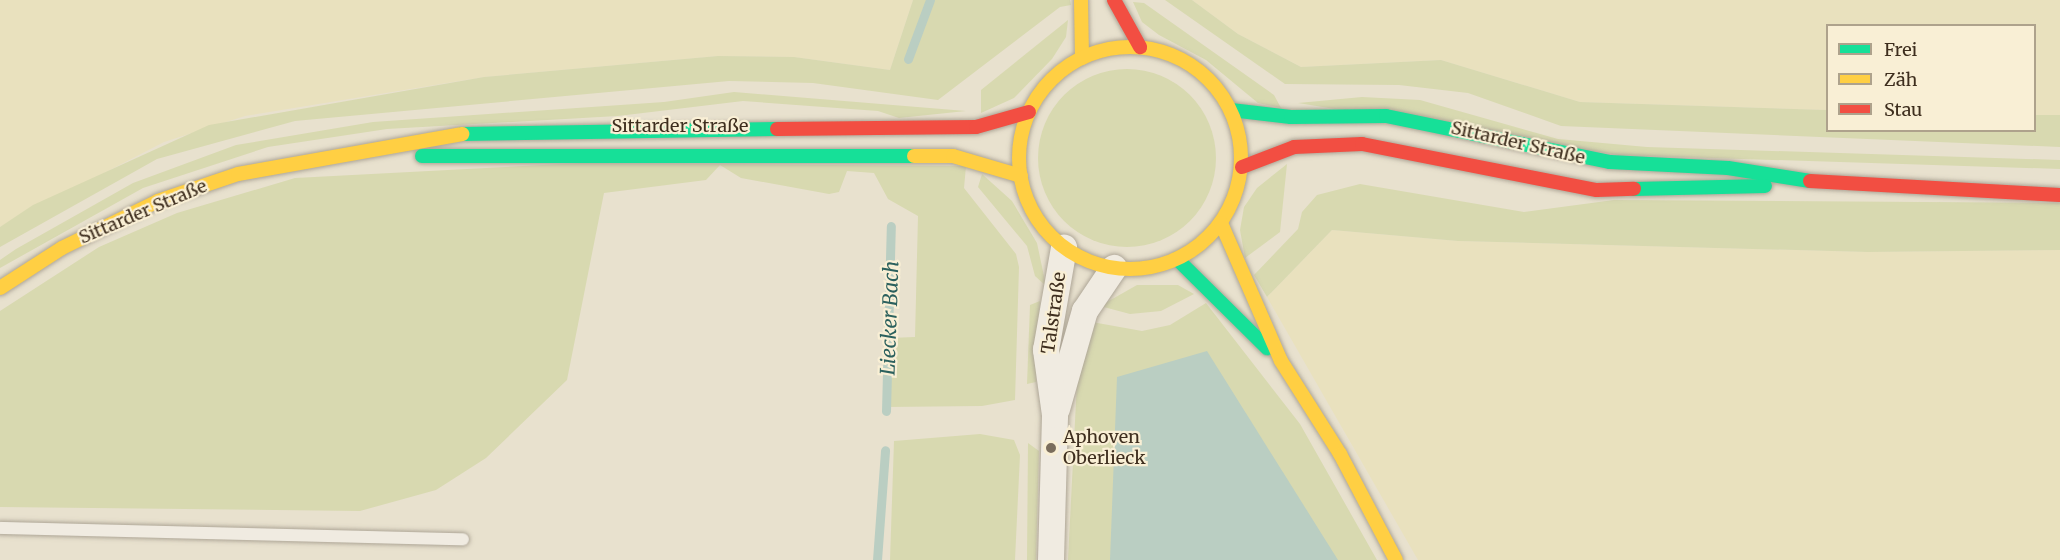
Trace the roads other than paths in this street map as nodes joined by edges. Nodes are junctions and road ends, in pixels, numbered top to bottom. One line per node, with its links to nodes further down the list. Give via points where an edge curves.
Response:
1 (1081, 0): 4 (main road)
2 (1114, 0): 3 (main road)
3 (1140, 47): 4 (main road); 5 (main road, via 1186,62 1206,76)
4 (1082, 58): 6 (main road, via 1050,82)
5 (1231, 110): 8 (main road); 10 (main road, Sittarder Straße, via 1291,117 1386,116 1563,156 1728,168)
6 (1029, 112): 7 (main road, Sittarder Straße, via 976,127 482,130); 9 (main road, via 1019,151)
7 (332, 154): 9 (main road, Sittarder Straße, via 953,156); 16 (main road, Sittarder Straße, via 238,174 158,201 62,248)
8 (1242, 167): 10 (main road, Sittarder Straße, via 1294,147 1362,144 1597,190 1728,190); 12 (main road)
9 (1020, 176): 13 (main road, via 1031,209)
10 (1806, 181): 11 (main road, Sittarder Straße)
11 (2060, 195)
12 (1221, 223): 14 (main road); 17 (main road)
13 (1064, 248): 15 (main road); 18 (street, Talstraße, via 1046,350)
14 (1177, 259): 15 (main road); 17 (main road)
15 (1114, 268): 18 (street, Talstraße, via 1085,311)
16 (0, 288)
17 (1281, 362): 22 (main road, via 1340,454)
18 (1055, 415): 21 (street, Talstraße)
19 (0, 528): 20 (lane)
20 (463, 539)
21 (1051, 560)
22 (1396, 560)

